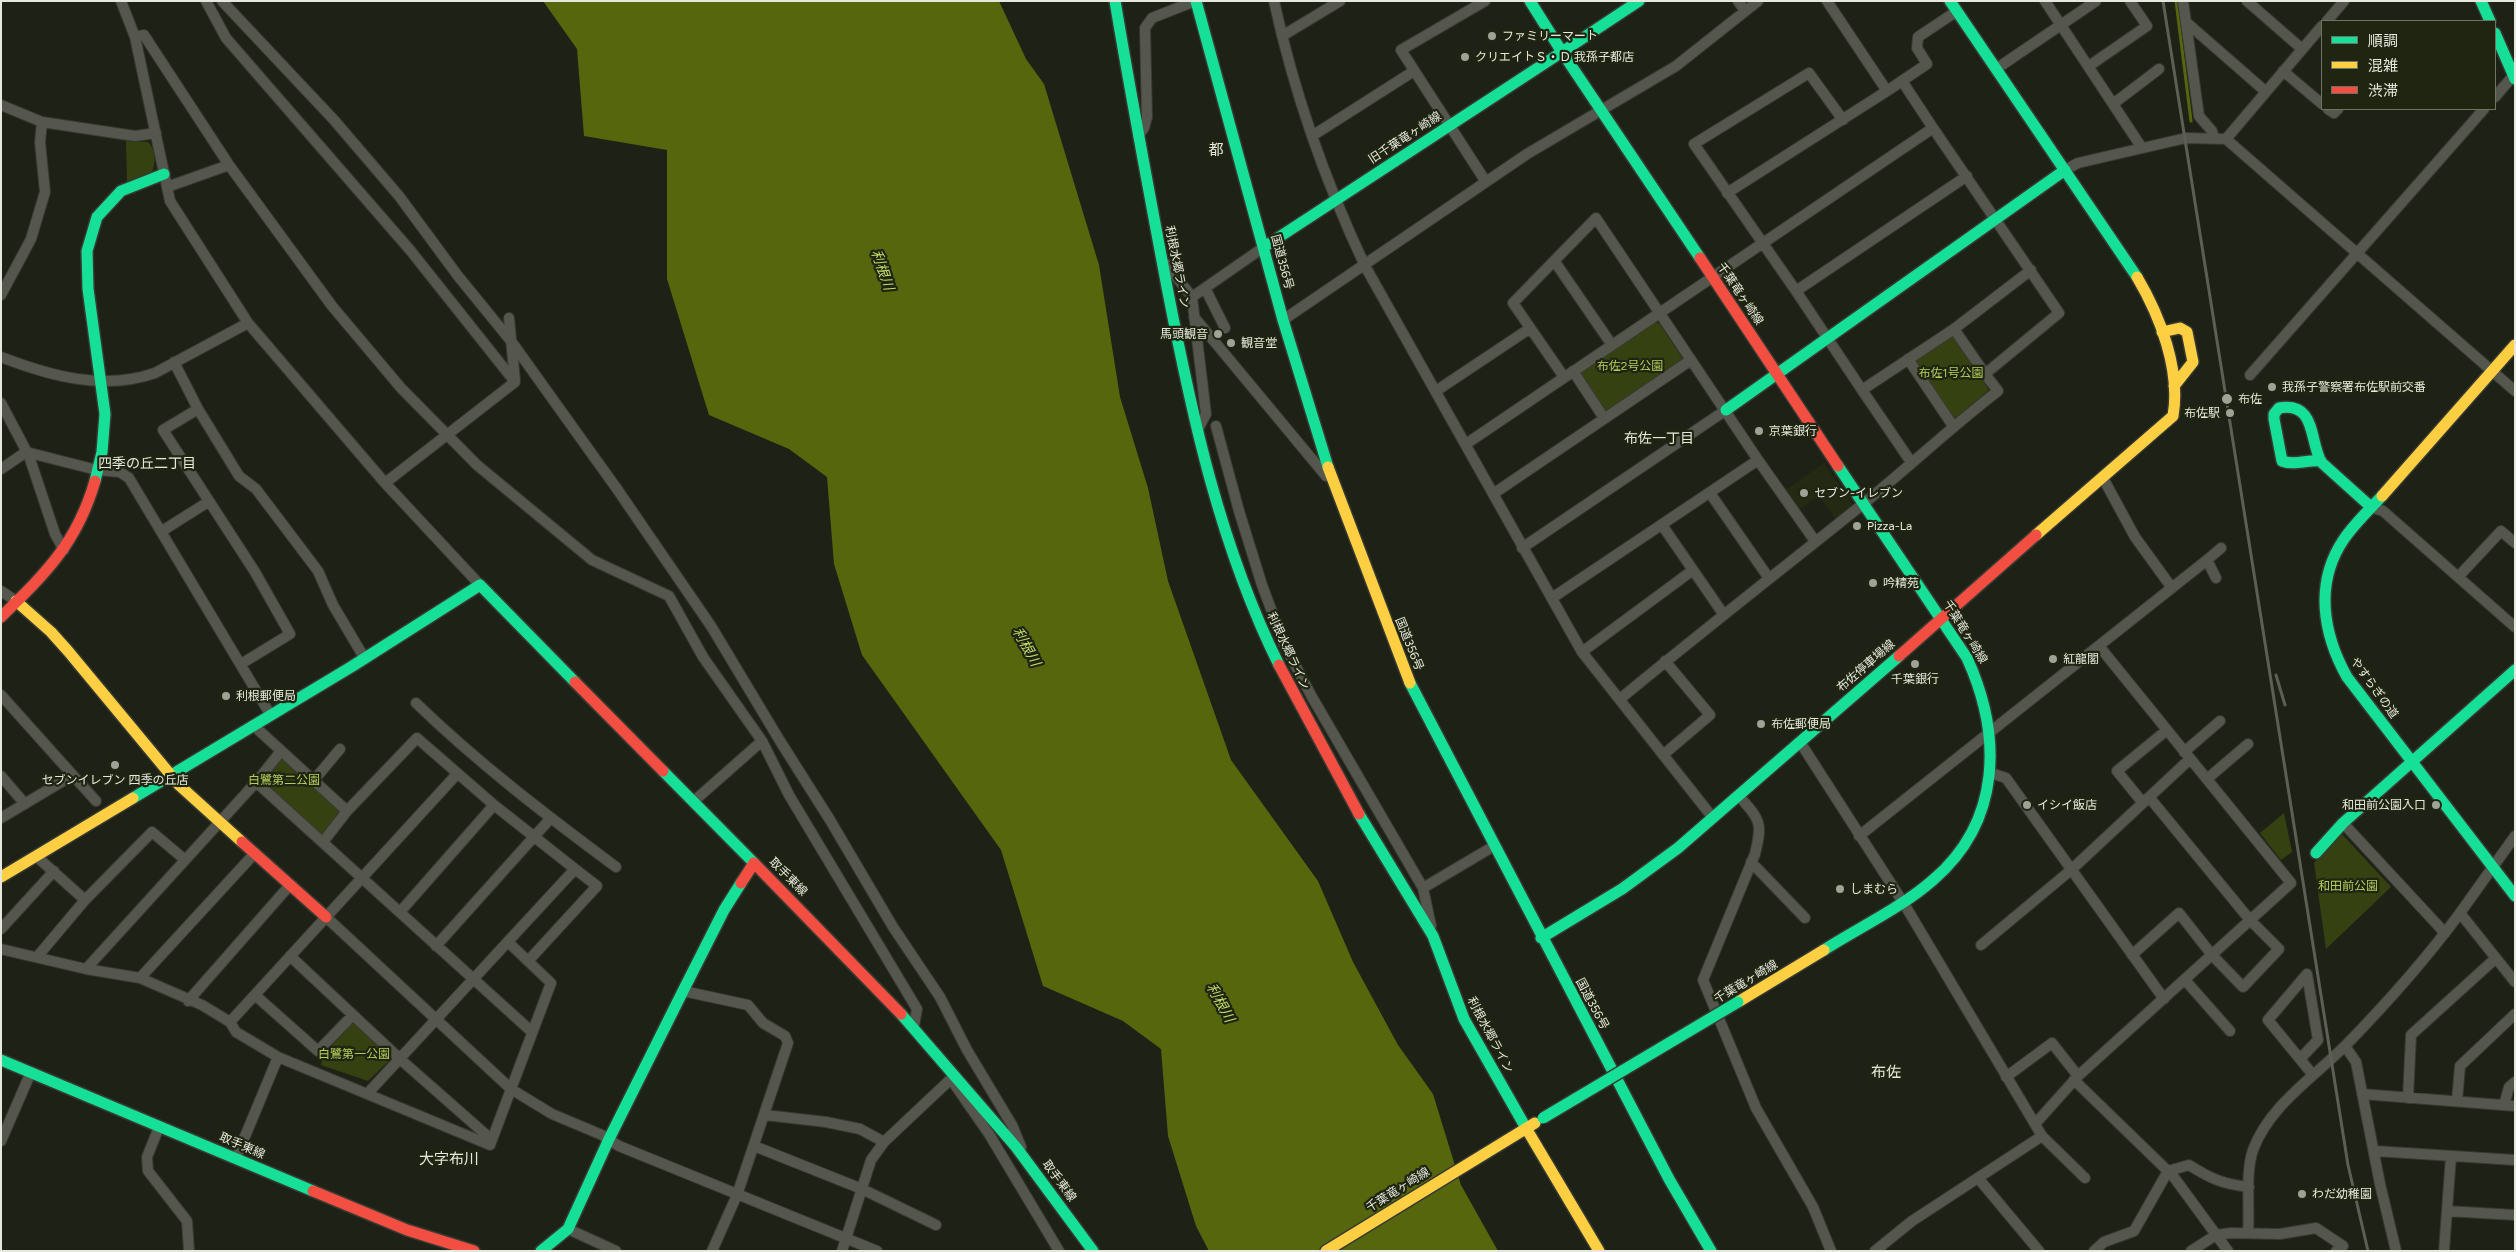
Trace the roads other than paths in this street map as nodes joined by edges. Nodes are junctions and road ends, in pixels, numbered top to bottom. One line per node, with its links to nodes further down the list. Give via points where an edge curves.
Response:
1 (121, 1): 30 (street)
2 (206, 1): 103 (street, via 226,38 410,250)
3 (222, 1): 89 (street, via 400,196 458,276)
4 (1115, 1): 53 (main road, 利根水郷ライン)
5 (1195, 1): 53 (street, via 1152,18 1145,28 1147,117); 68 (main road, 国道356号)
6 (1274, 1): 29 (street)
7 (1340, 1): 29 (street)
8 (1485, 1): 36 (street, via 1401,50)
9 (1530, 1): 32 (main road, 千葉竜ヶ崎線)
10 (1640, 1): 32 (main road)
11 (1738, 1): 22 (street)
12 (1758, 1): 22 (street)
13 (1827, 1): 40 (street)
14 (2046, 1): 26 (street)
15 (2096, 1): 26 (street)
16 (2130, 1): 33 (street, via 2147,26)
17 (2183, 1): 25 (street)
18 (2247, 1): 31 (street)
19 (2481, 1): 24 (main road)
20 (2340, 3): 23 (street)
21 (1954, 6): 34 (main road, 布佐停車場線); 39 (street, via 1918,37 1917,48 1927,64)
22 (1745, 11): 46 (street, via 1676,66)
23 (2328, 20)
24 (2490, 20)
25 (2186, 22): 41 (street); 55 (street, via 2199,116)
26 (2061, 25): 33 (street); 34 (street)
27 (2321, 29): 31 (street)
28 (2496, 35): 38 (main road)
29 (1282, 36): 54 (street)
30 (135, 37): 52 (street); 58 (street, via 144,36)
31 (2302, 49): 37 (street)
32 (1562, 52): 46 (main road, 千葉竜ヶ崎線); 50 (main road, 旧千葉竜ヶ崎線)
33 (2089, 66): 44 (street)
34 (1996, 69): 59 (main road, 布佐停車場線)
35 (2159, 69): 44 (street)
36 (1414, 71): 50 (street); 54 (street)
37 (2283, 71): 41 (street); 43 (street)
38 (2514, 78): 42 (street)
39 (1902, 82): 40 (street); 51 (street)
40 (1887, 91): 48 (street)
41 (2265, 91): 56 (street)
42 (2496, 95)
43 (2321, 103)
44 (2114, 104): 57 (street)
45 (1, 105): 49 (street)
46 (1600, 109): 62 (street); 74 (main road, 千葉竜ヶ崎線)
47 (2483, 110): 69 (street)
48 (1843, 120): 64 (street); 64 (street, via 1809,73 1694,144)
49 (42, 122): 52 (street, via 135,136); 77 (street, via 40,142 45,192 31,239)
50 (1449, 126): 62 (street); 65 (main road, 旧千葉竜ヶ崎線)
51 (1933, 128): 61 (street); 67 (street)
52 (156, 133): 60 (street)
53 (1138, 136): 70 (main road, 利根水郷ライン)
54 (1312, 136): 65 (street)
55 (2214, 138): 56 (street); 57 (street, via 2195,138)
56 (2226, 139): 69 (street)
57 (2142, 148): 59 (street, via 2078,163)
58 (229, 165): 63 (street); 115 (street, via 332,306)
59 (2065, 170): 66 (main road); 87 (main road, 布佐停車場線, via 2140,284)
60 (164, 174): 63 (street); 102 (main road, via 124,188 107,201 92,225 86,264)
61 (1967, 176): 66 (street); 76 (street)
62 (1486, 182): 72 (street)
63 (167, 187): 83 (street, via 170,201)
64 (1727, 193): 67 (street)
65 (1334, 201): 68 (main road, 旧千葉竜ヶ崎線); 72 (street)
66 (1997, 219): 73 (street); 88 (main road)
67 (1763, 242): 74 (street); 76 (street)
68 (1264, 247): 75 (street); 82 (main road, 国道356号)
69 (2357, 253): 96 (street); 100 (street)
70 (1162, 259): 78 (street); 114 (main road, 利根水郷ライン)
71 (1555, 262): 79 (street, via 1596,218); 85 (street, via 1512,303); 90 (street)
72 (1364, 266): 82 (street); 106 (street)
73 (2031, 270): 86 (street); 98 (street, via 2059,314)
74 (1712, 276): 79 (street); 99 (main road, 千葉竜ヶ崎線)
75 (1205, 288): 78 (street); 84 (street)
76 (1796, 291): 88 (street)
77 (1, 295)
78 (1192, 298): 80 (street)
79 (1660, 313): 90 (street); 94 (street)
80 (1194, 317): 114 (street, via 1206,414); 125 (street)
81 (509, 318): 89 (street)
82 (1283, 320): 125 (main road, 国道356号)
83 (248, 322): 95 (street); 124 (street)
84 (1225, 328)
85 (1529, 329): 101 (street); 106 (street)
86 (1954, 329): 93 (street); 98 (street)
87 (2162, 332): 104 (main road, 布佐停車場線); 104 (main road, via 2180,328 2187,332 2192,362)
88 (1828, 339): 99 (main road); 105 (street)
89 (511, 341): 103 (street); 284 (street, via 711,626 893,927 940,997 1012,1125)
90 (1612, 345): 97 (street)
91 (2515, 345): 96 (main road, やすらぎの道)
92 (1, 357): 102 (street, via 37,371)
93 (1908, 359): 105 (street); 113 (street)
94 (1691, 360): 110 (street); 111 (street)
95 (174, 362): 102 (street, via 140,378); 109 (street)
96 (2491, 370): 107 (street); 130 (main road, やすらぎの道)
97 (1573, 371): 101 (street); 111 (street)
98 (1985, 374): 113 (street, via 1998,392)
99 (1778, 375): 110 (main road); 129 (main road, 千葉竜ヶ崎線)
100 (2250, 375)
101 (1564, 377): 116 (street)
102 (103, 381): 122 (main road, via 105,429)
103 (515, 382): 115 (street)
104 (2174, 386): 123 (main road, 布佐停車場線, via 2176,404 2173,416)
105 (1862, 390): 119 (street)
106 (1436, 391): 116 (street)
107 (2515, 391)
108 (1, 403): 117 (street)
109 (198, 409): 128 (street, via 163,430); 154 (street, via 239,476 256,489 318,571 333,605)
110 (1726, 410): 118 (street); 135 (street)
111 (1604, 418): 127 (street)
112 (1216, 426): 214 (street, via 1242,521 1284,644)
113 (1953, 426): 119 (street)
114 (1197, 431): 210 (main road, 利根水郷ライン, via 1235,562 1264,635 1346,793)
115 (446, 436): 124 (street); 166 (street, via 592,560 669,596 703,657)
116 (1466, 444): 127 (street)
117 (26, 452): 121 (street); 122 (street); 137 (street, via 55,534)
118 (1758, 460): 126 (street); 133 (street)
119 (1911, 462): 129 (street)
120 (2321, 462): 120 (main road, via 2308,460 2290,464 2282,461 2274,419 2279,408 2290,407 2309,421); 130 (main road)
121 (1, 469)
122 (97, 470): 132 (street, via 120,472 128,478); 137 (main road, via 82,517)
123 (2103, 478): 144 (street, via 2135,537); 150 (main road, 布佐停車場線)
124 (385, 483): 143 (street)
125 (1333, 485): 198 (main road, 国道356号, via 1404,672)
126 (1710, 493): 131 (street); 140 (street)
127 (1493, 494): 135 (street)
128 (208, 502): 132 (street); 156 (street, via 255,572 290,634)
129 (1864, 503): 133 (street); 150 (main road, 千葉竜ヶ崎線)
130 (2371, 507): 141 (street, via 2382,511); 173 (main road, やすらぎの道, via 2344,539 2330,565 2325,582 2326,633 2337,662)
131 (1662, 525): 139 (street); 146 (street)
132 (162, 531): 156 (street)
133 (1815, 541): 140 (street)
134 (2515, 543): 141 (street, via 2500,530)
135 (1522, 548): 146 (street)
136 (2221, 548): 138 (street)
137 (64, 550): 147 (main road)
138 (2207, 560): 142 (street); 144 (street)
139 (1693, 570): 148 (street); 153 (street)
140 (1768, 577): 148 (street)
141 (2458, 577): 151 (street)
142 (2216, 578)
143 (480, 584): 154 (main road); 185 (main road)
144 (2172, 588): 152 (street)
145 (1, 591): 147 (street)
146 (1552, 598): 153 (street)
147 (16, 601): 149 (main road); 178 (main road, via 62,645)
148 (1724, 615): 155 (street)
149 (1, 617)
150 (1942, 618): 164 (main road, 千葉竜ヶ崎線, via 1975,673 1984,694); 167 (main road, 布佐停車場線)
151 (2515, 627)
152 (2100, 646): 164 (street); 165 (street)
153 (1582, 652): 159 (street)
154 (365, 659): 161 (main road)
155 (1665, 661): 159 (street); 171 (street, via 1710,715)
156 (241, 664): 161 (street)
157 (2515, 670): 173 (main road)
158 (1, 695): 176 (street)
159 (1620, 699): 171 (street)
160 (416, 703): 191 (street, via 467,752)
161 (270, 714): 163 (main road)
162 (2220, 721): 172 (street)
163 (253, 725): 170 (street); 178 (main road)
164 (1991, 730): 174 (main road, 千葉竜ヶ崎線); 194 (street)
165 (2167, 730): 172 (street); 183 (street, via 2117,771)
166 (762, 741): 185 (street); 250 (street, via 789,795 917,1009)
167 (1800, 742): 182 (main road, 布佐停車場線); 194 (street)
168 (2248, 744): 179 (street)
169 (340, 749): 180 (street)
170 (281, 752): 180 (street); 181 (street)
171 (1663, 755): 190 (street)
172 (2187, 756): 179 (street); 183 (street)
173 (2412, 762): 193 (main road); 206 (main road, やすらぎの道)
174 (1991, 773): 208 (street, via 2006,778); 217 (main road, 千葉竜ヶ崎線, via 1982,808 1960,850 1933,880)
175 (456, 774): 187 (street); 188 (street, via 417,738); 212 (street)
176 (73, 775): 184 (street); 186 (street)
177 (1, 776): 186 (street)
178 (171, 776): 192 (main road); 201 (main road)
179 (2207, 779): 222 (street, via 2291,883)
180 (314, 780): 188 (street)
181 (256, 782): 192 (street); 197 (street)
182 (1739, 796): 190 (main road, 布佐停車場線); 204 (street, via 1760,823)
183 (2146, 800): 208 (street); 222 (street)
184 (96, 801)
185 (694, 801): 203 (main road)
186 (25, 804): 189 (street)
187 (494, 805): 196 (street); 218 (street)
188 (347, 811): 197 (street)
189 (1, 818)
190 (1713, 818): 226 (main road, 布佐停車場線, via 1622,889)
191 (550, 819): 196 (street); 205 (street)
192 (219, 822): 199 (main road); 202 (street)
193 (2343, 824): 200 (main road); 224 (street)
194 (1859, 836): 217 (street)
195 (2515, 836): 206 (street)
196 (534, 837): 207 (street); 229 (street)
197 (323, 842): 212 (street)
198 (1494, 846): 214 (street); 226 (main road, 国道356号)
199 (256, 853): 213 (main road); 238 (street)
200 (2316, 854)
201 (36, 856): 209 (street); 211 (main road)
202 (184, 860): 216 (street, via 152,832); 237 (street)
203 (754, 862): 242 (main road, 取手東線, via 724,910); 250 (main road, 取手東線)
204 (1752, 862): 221 (street); 310 (street, via 1703,980 1756,1108 1813,1207)
205 (616, 867)
206 (2493, 868): 215 (main road, やすらぎの道); 219 (street)
207 (575, 869): 227 (street); 236 (street, via 598,886)
208 (2071, 870): 228 (street); 231 (street)
209 (54, 871): 216 (street); 223 (street)
210 (1393, 873): 214 (street); 225 (main road, 利根水郷ライン)
211 (1, 877)
212 (363, 878): 218 (street); 220 (street)
213 (290, 884): 220 (main road); 245 (street)
214 (1423, 888): 225 (street)
215 (2515, 896)
216 (85, 900): 234 (street)
217 (1902, 902): 261 (street); 273 (main road, 千葉竜ヶ崎線, bridge)
218 (400, 912): 229 (street)
219 (2460, 913): 224 (street); 235 (street)
220 (326, 917): 233 (street); 248 (street)
221 (1806, 918)
222 (2250, 920): 232 (street); 232 (street, via 2279,949 2243,987)
223 (1, 929)
224 (2445, 933): 253 (street)
225 (1433, 936): 273 (main road, 利根水郷ライン, via 1464,1019)
226 (1541, 938): 309 (main road, 国道356号)
227 (508, 942): 236 (street); 239 (street)
228 (1981, 945)
229 (436, 946): 239 (street)
230 (1, 949): 234 (street)
231 (2132, 955): 232 (street, via 2179,913); 244 (street)
232 (2212, 955): 240 (street)
233 (290, 956): 243 (street); 247 (street)
234 (37, 957): 237 (street)
235 (2496, 958): 241 (street); 267 (street, via 2411,1035)
236 (529, 960): 252 (street, via 552,983)
237 (86, 969): 238 (street)
238 (140, 978): 245 (street)
239 (474, 980): 248 (street); 252 (street)
240 (2185, 980): 244 (street); 251 (street)
241 (2515, 982)
242 (683, 991): 270 (street, via 748,1005 763,1023 785,1036 788,1043); 275 (main road, 取手東線)
243 (255, 995): 247 (street, via 318,1052); 249 (street)
244 (2164, 999): 262 (street)
245 (188, 1000): 249 (street)
246 (2515, 1014): 268 (street, via 2460,1066)
247 (353, 1015): 255 (street)
248 (438, 1019): 255 (street); 264 (street)
249 (230, 1022): 254 (street, via 236,1032)
250 (914, 1026): 260 (main road, 取手東線)
251 (2230, 1031)
252 (532, 1032): 264 (street)
253 (2345, 1046): 259 (street); 266 (street, via 2356,1062)
254 (278, 1057): 265 (street); 282 (street)
255 (400, 1059): 265 (street); 276 (street)
256 (2300, 1059): 256 (street, via 2268,1020 2307,974 2318,1040); 259 (street)
257 (1, 1060): 258 (main road, 取手東線)
258 (31, 1072): 272 (main road, 取手東線); 277 (street)
259 (2313, 1075): 288 (street, via 2263,1128 2252,1151)
260 (954, 1076): 278 (street); 284 (main road, 取手東線); 305 (street, via 954,1086 989,1134)
261 (2006, 1077): 262 (street, via 2052,1043); 271 (street)
262 (2076, 1078): 271 (street); 285 (street)
263 (2515, 1082): 269 (street, via 2509,1087)
264 (511, 1089): 275 (street, via 552,1114); 276 (street)
265 (368, 1093): 276 (street, via 490,1145)
266 (2362, 1094): 267 (street); 280 (street)
267 (2408, 1098): 268 (street)
268 (2457, 1101): 269 (street)
269 (2509, 1105)
270 (765, 1115): 278 (street, via 860,1129); 279 (street)
271 (2035, 1124): 274 (street)
272 (160, 1127): 282 (main road, 取手東線); 298 (street, via 147,1157 148,1171 187,1221)
273 (1526, 1128): 307 (main road, 千葉竜ヶ崎線); 308 (main road, 利根水郷ライン)
274 (2042, 1136): 286 (street); 287 (street)
275 (609, 1139): 290 (street); 294 (main road, 取手東線)
276 (492, 1140)
277 (1, 1141)
278 (884, 1142): 289 (street, via 871,1160)
279 (754, 1146): 289 (street); 290 (street)
280 (2375, 1151): 281 (street); 317 (street)
281 (2451, 1156): 283 (street); 291 (street)
282 (236, 1158): 299 (main road, 取手東線, via 407,1230)
283 (2515, 1160)
284 (1028, 1162): 306 (main road, 取手東線)
285 (2168, 1171): 288 (street, via 2189,1164 2212,1180); 296 (street); 313 (street, via 2134,1230 2104,1242)
286 (1978, 1178): 311 (street, via 1912,1220); 312 (street)
287 (2085, 1178)
288 (2249, 1187): 295 (street)
289 (862, 1189): 293 (street); 297 (street)
290 (736, 1195): 297 (street); 302 (street)
291 (2447, 1211): 292 (street); 318 (street)
292 (2515, 1215)
293 (936, 1224)
294 (568, 1230): 300 (main road, 取手東線); 301 (street)
295 (2248, 1233): 296 (street); 316 (street, via 2280,1234 2316,1228 2343,1246)
296 (2216, 1236): 314 (street); 315 (street)
297 (846, 1239): 303 (street); 304 (street)
298 (189, 1251)
299 (474, 1251)
300 (541, 1251)
301 (616, 1251)
302 (712, 1251)
303 (842, 1251)
304 (877, 1251)
305 (1059, 1251)
306 (1093, 1251)
307 (1326, 1251)
308 (1599, 1251)
309 (1710, 1251)
310 (1831, 1251)
311 (1875, 1251)
312 (2039, 1251)
313 (2094, 1251)
314 (2191, 1251)
315 (2228, 1251)
316 (2336, 1251)
317 (2396, 1251)
318 (2444, 1251)

